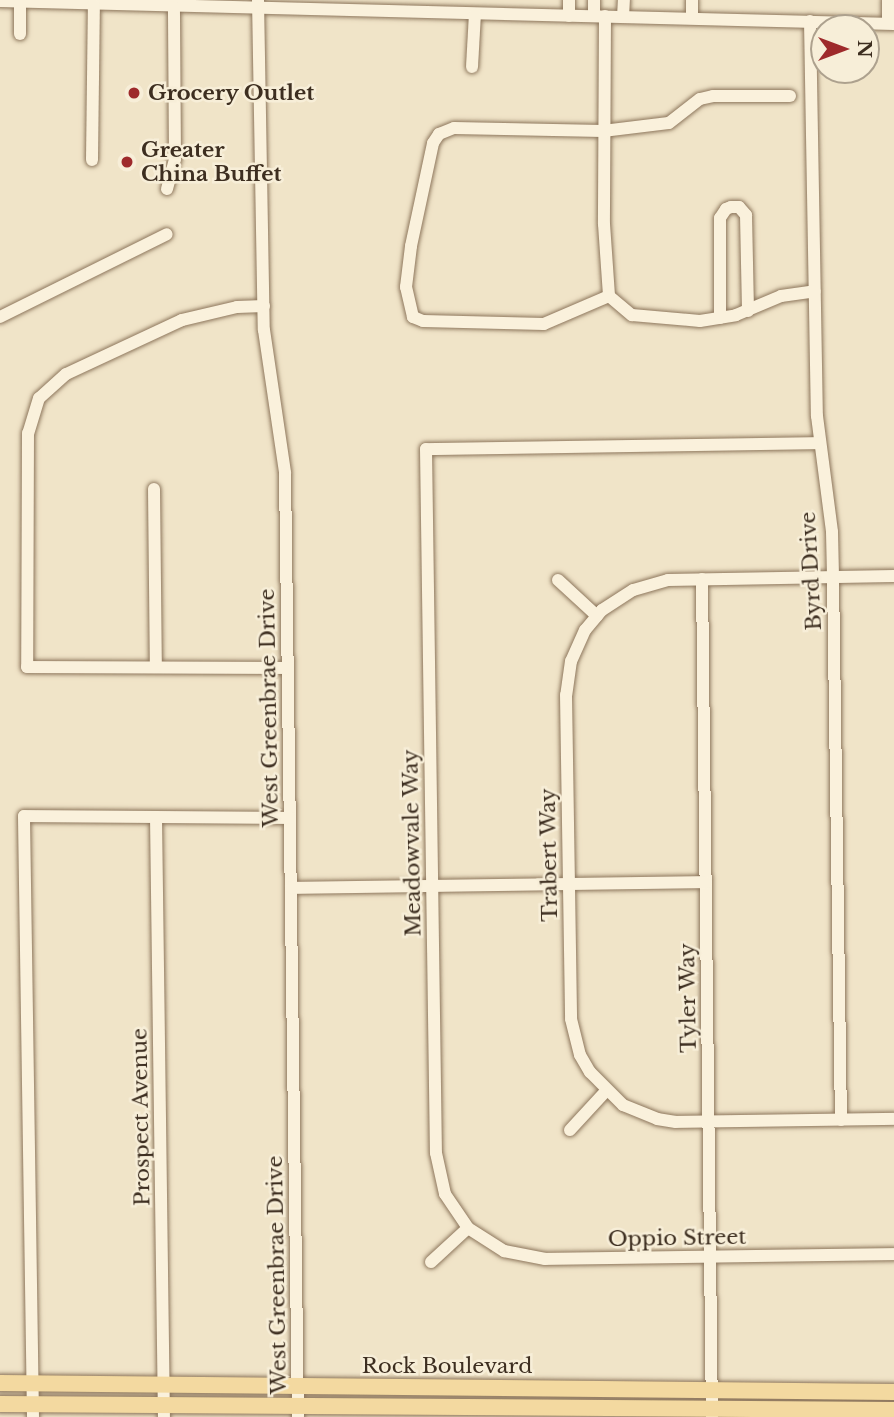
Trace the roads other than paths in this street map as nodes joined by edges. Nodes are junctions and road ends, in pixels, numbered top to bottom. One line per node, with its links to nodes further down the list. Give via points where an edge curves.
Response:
1 (535, 0): 16 (street)
2 (569, 0): 17 (street)
3 (594, 0): 18 (street)
4 (624, 0): 19 (street)
5 (692, 0): 20 (street)
6 (888, 0): 22 (street)
7 (0, 1): 8 (street)
8 (27, 2): 10 (street); 23 (street)
9 (120, 3): 10 (street); 14 (street)
10 (94, 5): 28 (street)
11 (258, 5): 12 (street); 14 (street); 33 (street, West Greenbrae Drive)
12 (312, 5): 13 (street)
13 (431, 6): 15 (street)
14 (174, 7): 29 (street, via 175,159)
15 (475, 14): 16 (street); 24 (street)
16 (535, 15): 17 (street)
17 (569, 16): 18 (street)
18 (599, 16): 19 (street); 27 (street)
19 (623, 17): 20 (street)
20 (692, 18): 21 (street)
21 (810, 22)
22 (891, 23)
23 (20, 34)
24 (471, 67)
25 (811, 84): 31 (street, Byrd Drive)
26 (790, 96): 27 (street, via 713,96 700,99 669,122)
27 (603, 131): 32 (street); 32 (street, via 454,128 439,134 433,143 406,288 413,317 460,323 544,324)
28 (92, 160)
29 (167, 189)
30 (167, 233): 35 (street)
31 (815, 291): 34 (street, via 774,298); 37 (street, Byrd Drive)
32 (609, 296): 36 (street, via 632,315 645,318)
33 (264, 306): 44 (street, via 237,307 182,320 66,374 39,397 35,408 28,433 27,667); 45 (street, West Greenbrae Drive, via 268,367 285,473)
34 (748, 311): 36 (street); 36 (street, via 746,215 732,206 720,218)
35 (0, 317)
36 (720, 318)
37 (820, 443): 40 (street, Byrd Drive); 50 (street, Meadowvale Way, via 426,449)
38 (154, 489): 44 (street)
39 (894, 576): 40 (street, Trabert Way)
40 (833, 577): 41 (street, Trabert Way); 54 (street, Byrd Drive)
41 (702, 579): 43 (street, Trabert Way, via 649,584 617,599); 48 (street, Tyler Way)
42 (558, 580): 43 (street)
43 (597, 616): 49 (street, Trabert Way, via 577,645 567,678)
44 (156, 667): 45 (street)
45 (288, 668): 47 (street, West Greenbrae Drive)
46 (156, 817): 47 (street); 62 (street, via 24,816); 63 (street, Prospect Avenue)
47 (290, 818): 51 (street, West Greenbrae Drive)
48 (706, 881): 49 (street); 55 (street, Tyler Way)
49 (569, 884): 50 (street); 52 (street, Trabert Way, via 574,1037 590,1072)
50 (432, 886): 51 (street); 57 (street, Meadowvale Way, via 436,1153 444,1194)
51 (291, 888): 64 (street, West Greenbrae Drive)
52 (606, 1091): 55 (street, via 623,1105 657,1119); 56 (street)
53 (894, 1119): 54 (street)
54 (841, 1120): 55 (street)
55 (710, 1122): 59 (street, Tyler Way)
56 (570, 1130)
57 (468, 1228): 59 (street, Oppio Street, via 503,1251 545,1259); 60 (street)
58 (894, 1254): 59 (street, Oppio Street)
59 (712, 1256): 67 (street, Tyler Way)
60 (431, 1262)
61 (0, 1383): 62 (main road, Rock Boulevard)
62 (33, 1384): 63 (main road, Rock Boulevard); 72 (street)
63 (163, 1385): 64 (main road, Rock Boulevard); 73 (street, Prospect Avenue)
64 (298, 1386): 65 (main road, Rock Boulevard); 74 (street, West Greenbrae Drive)
65 (432, 1387): 66 (main road, Rock Boulevard); 75 (street)
66 (565, 1388): 67 (main road, Rock Boulevard); 76 (street)
67 (712, 1389): 68 (main road, Rock Boulevard); 77 (street, Tyler Way)
68 (845, 1391): 69 (main road, Rock Boulevard); 78 (street)
69 (894, 1392)
70 (0, 1404): 72 (main road, Rock Boulevard)
71 (894, 1410): 78 (main road, Rock Boulevard)
72 (33, 1411): 73 (main road, Rock Boulevard)
73 (164, 1411): 74 (main road, Rock Boulevard)
74 (298, 1411): 75 (main road, Rock Boulevard)
75 (432, 1412): 76 (main road, Rock Boulevard)
76 (565, 1413): 77 (main road, Rock Boulevard)
77 (712, 1413): 78 (main road, Rock Boulevard)
78 (845, 1413)

